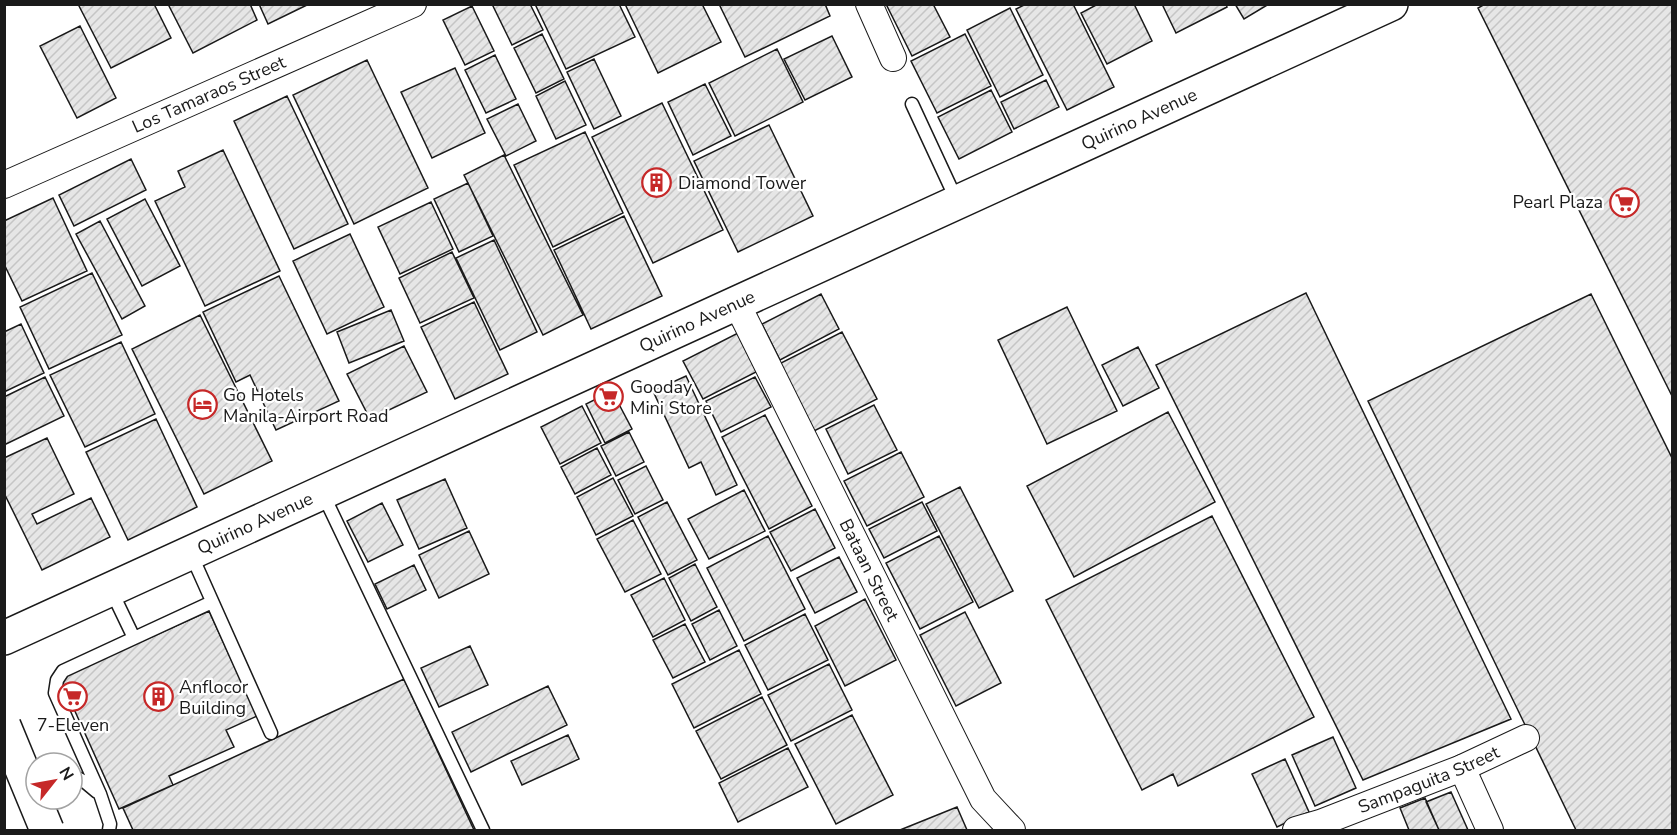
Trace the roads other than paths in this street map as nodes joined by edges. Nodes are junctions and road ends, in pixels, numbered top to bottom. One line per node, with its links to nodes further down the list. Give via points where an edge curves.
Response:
1 (413, 4): 6 (street, Los Tamaraos Street)
2 (868, 4): 4 (street)
3 (1381, 7): 7 (main road, Quirino Avenue)
4 (893, 58)
5 (912, 104): 7 (lane)
6 (4, 185)
7 (957, 203): 8 (main road, Quirino Avenue)
8 (737, 304): 9 (main road, Quirino Avenue); 27 (street, Bataan Street, via 983,799)
9 (322, 493): 10 (main road, Quirino Avenue); 26 (lane)
10 (190, 553): 11 (main road, Quirino Avenue); 12 (lane)
11 (111, 589): 13 (main road, Quirino Avenue); 14 (lane)
12 (212, 602): 14 (lane); 16 (lane)
13 (4, 638)
14 (134, 638): 22 (lane, via 63,671 57,680 55,693)
15 (4, 726): 24 (main road, bridge)
16 (271, 733)
17 (1526, 738): 20 (street, Sampaguita Street)
18 (4, 765): 19 (lane)
19 (24, 766)
20 (1462, 768): 23 (street, Sampaguita Street); 28 (street)
21 (84, 781): 22 (lane)
22 (100, 794): 25 (lane)
23 (1313, 828)
24 (47, 831)
25 (110, 831)
26 (483, 831)
27 (1011, 831)
28 (1490, 831)

